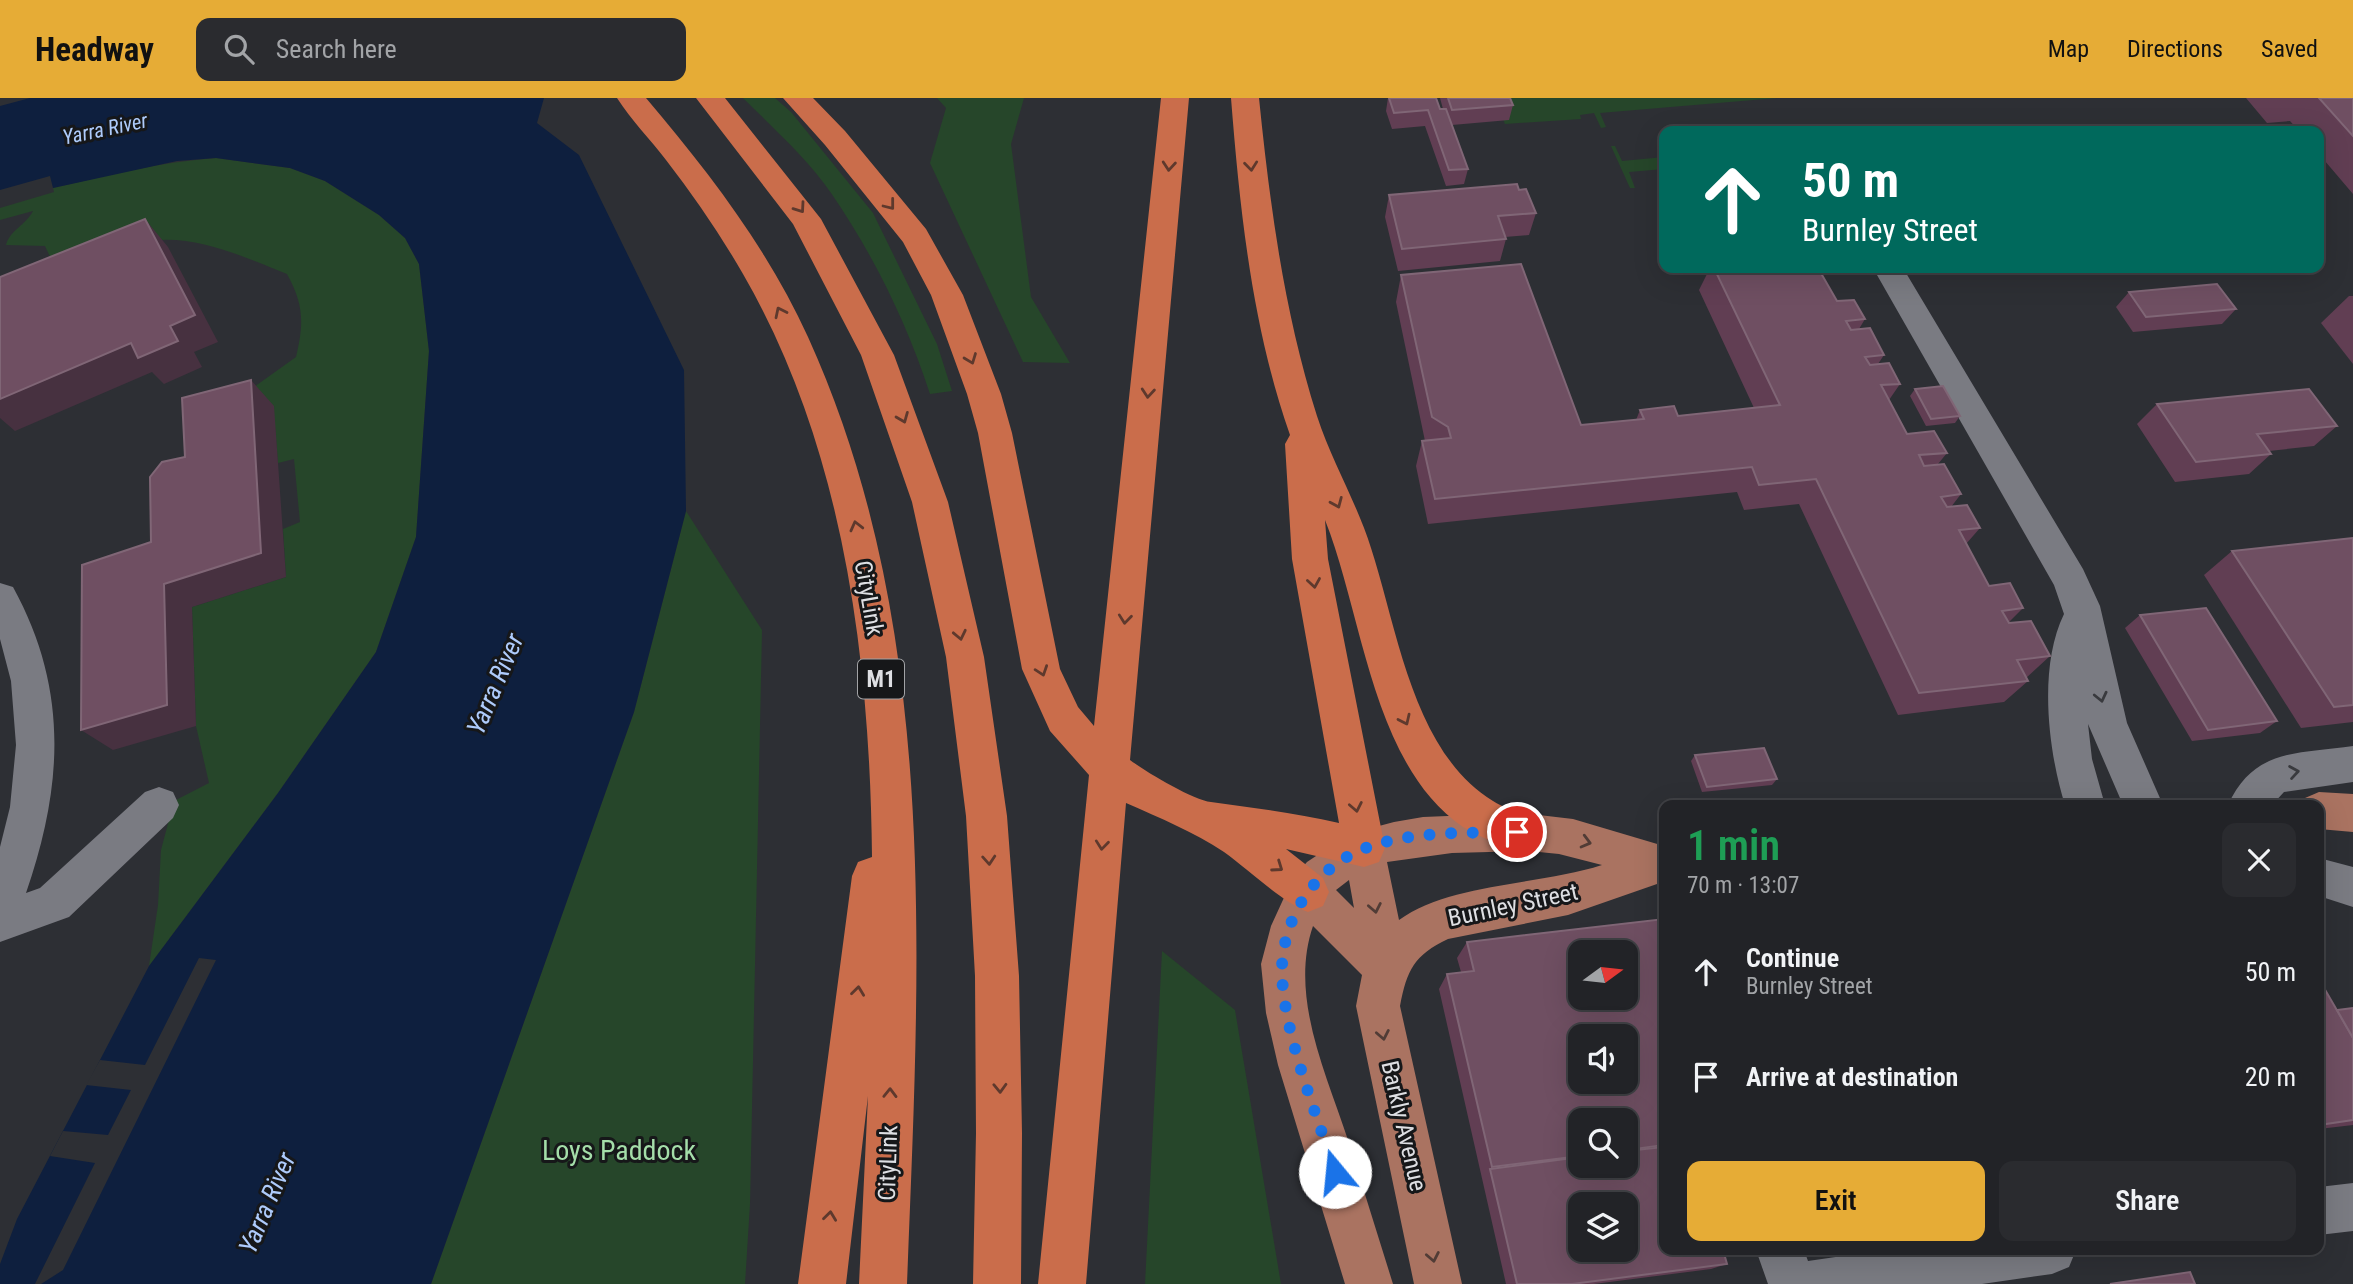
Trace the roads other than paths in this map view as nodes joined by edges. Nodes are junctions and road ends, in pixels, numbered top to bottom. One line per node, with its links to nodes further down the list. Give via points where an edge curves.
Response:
1 (631, 98): 10 (highway, CityLink / M1, one-way to 1, via 858,536 815,390 794,339 742,244 683,159)
2 (710, 98): 35 (highway, one-way to 35, via 769,163 813,228 849,294 909,432 932,510 968,673 983,781 998,1018)
3 (797, 98): 17 (highway, one-way to 17, via 915,236 947,295 995,433 1041,669 1064,719 1088,749 1137,789)
4 (1175, 98): 36 (highway, one-way to 36)
5 (1245, 98): 7 (highway, one-way to 7, via 1264,269)
6 (1891, 273): 9 (street)
7 (1300, 418): 19 (highway, one-way to 19, via 1342,515 1408,727 1436,772 1461,800); 20 (highway, one-way to 20, via 1310,559)
8 (0, 598): 26 (street, via 17,631 38,740 25,832)
9 (2081, 606): 12 (street, via 2067,684 2071,758); 13 (street, one-way to 13, via 2107,723)
10 (889, 748): 33 (highway, one-way to 10); 34 (highway, CityLink / M1, one-way to 10, via 894,885)
11 (2353, 764): 14 (street, one-way to 11, via 2274,776)
12 (2084, 800)
13 (2141, 800)
14 (2252, 800)
15 (159, 805): 27 (street, via 54,903)
16 (2324, 811): 18 (main road)
17 (1190, 813): 20 (highway); 25 (highway, one-way to 25, via 1289,875)
18 (2353, 813)
19 (1517, 832): 20 (main road, Burnley Street, via 1409,838); 21 (main road, Burnley Street, one-way to 21, via 1566,837)
20 (1364, 848): 25 (main road, via 1331,866); 28 (main road, Barkly Avenue, one-way to 28)
21 (1659, 864)
22 (1659, 866): 28 (main road, Burnley Street, via 1575,893 1483,909 1435,923 1400,946)
23 (2324, 878): 24 (street)
24 (2353, 887)
25 (1308, 892): 28 (main road); 37 (main road, via 1284,950 1284,992)
26 (0, 906)
27 (0, 922)
28 (1387, 969): 38 (main road, Barkly Avenue, one-way to 38, via 1379,996 1382,1033)
29 (2353, 1207): 30 (street)
30 (2324, 1210)
31 (1782, 1255): 39 (street)
32 (2017, 1255): 40 (street)
33 (822, 1284)
34 (883, 1284)
35 (997, 1284)
36 (1062, 1284)
37 (1369, 1284)
38 (1438, 1284)
39 (1791, 1284)
40 (1812, 1284)

